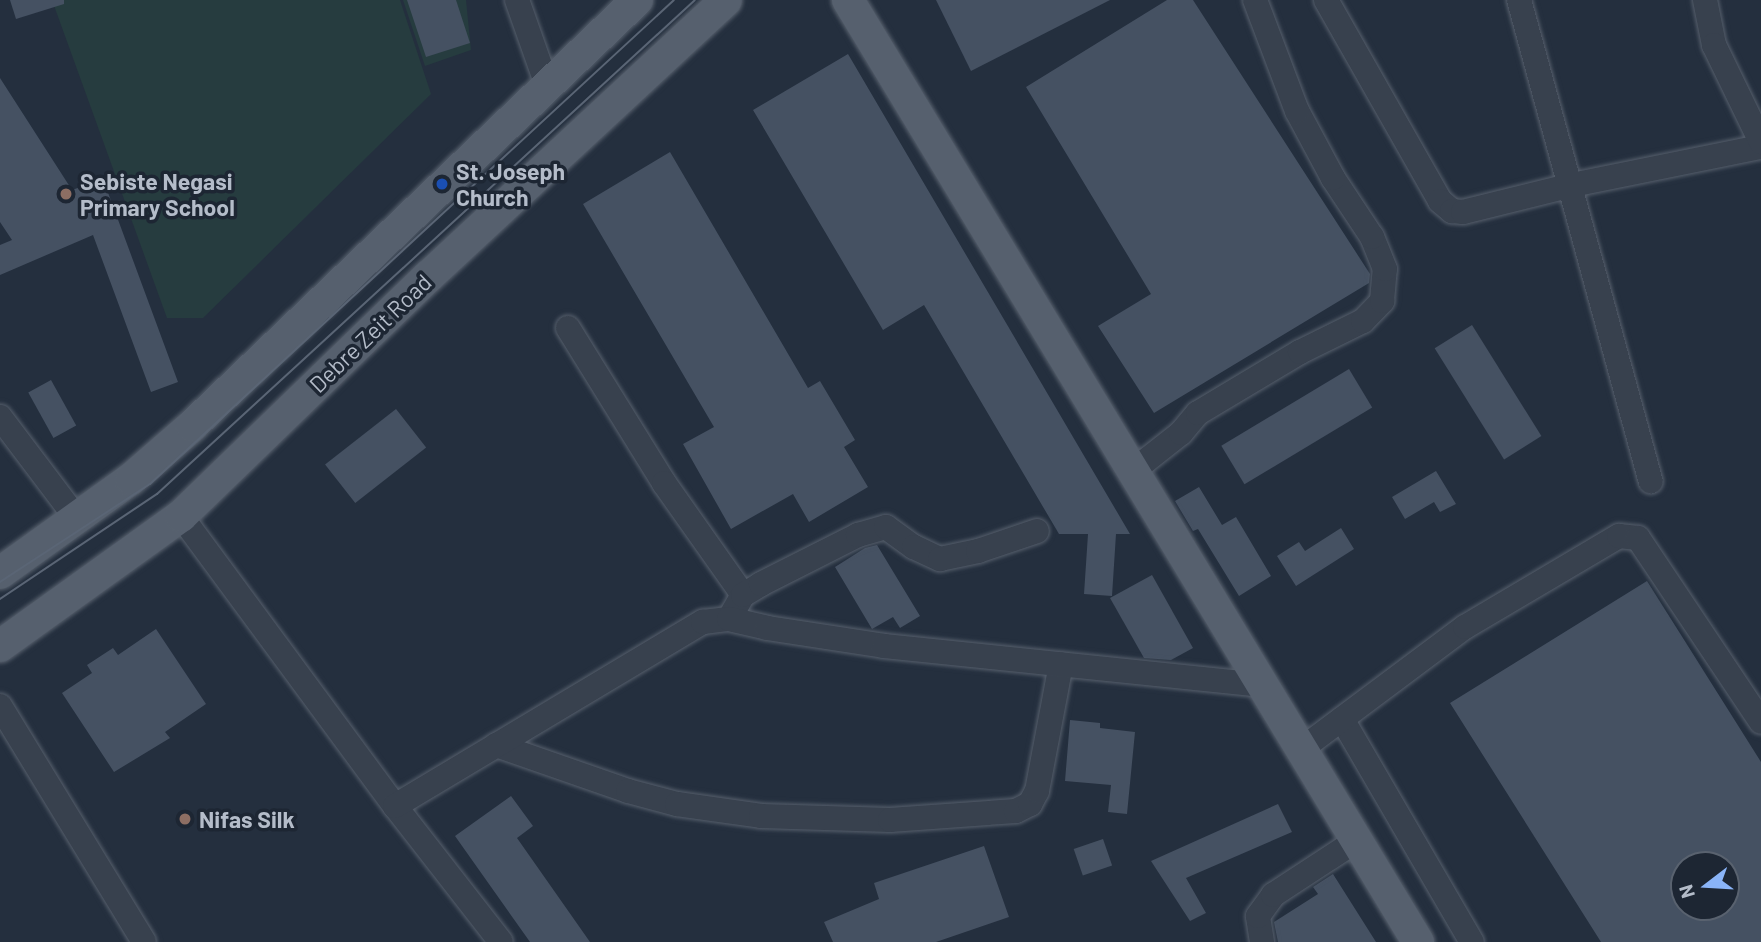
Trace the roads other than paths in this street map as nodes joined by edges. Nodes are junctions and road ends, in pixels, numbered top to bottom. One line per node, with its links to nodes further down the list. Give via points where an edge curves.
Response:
1 (517, 0): 9 (street)
2 (637, 0): 9 (main road)
3 (726, 0): 16 (main road, Debre Zeit Road, via 429,276)
4 (848, 0): 14 (main road)
5 (1255, 0): 14 (street, via 1297,111 1372,237 1385,269 1382,301 1363,321 1300,352 1198,413 1181,433)
6 (1326, 0): 11 (street, via 1440,201 1452,211)
7 (1519, 0): 11 (street)
8 (1705, 0): 10 (street, via 1714,45)
9 (548, 88): 17 (main road, via 192,426)
10 (1761, 144): 11 (street)
11 (1572, 185): 15 (street)
12 (568, 328): 20 (street, via 664,483)
13 (0, 417): 17 (street)
14 (1133, 470): 24 (main road)
15 (1651, 481)
16 (181, 516): 22 (main road, Debre Zeit Road); 30 (street)
17 (78, 520): 19 (main road)
18 (1037, 531): 20 (street, via 940,559 886,527 858,535)
19 (0, 573)
20 (743, 595): 21 (street)
21 (729, 619): 23 (street, via 884,646); 28 (street, via 703,622)
22 (0, 646)
23 (1061, 664): 24 (street); 28 (street, via 1037,791 1030,804 1016,811 890,820 761,816 677,804 628,791)
24 (1263, 685): 29 (main road)
25 (0, 706): 32 (street)
26 (1342, 719): 27 (street, via 1465,627 1619,536 1638,538); 29 (street); 36 (street)
27 (1761, 722)
28 (495, 745): 30 (street)
29 (1303, 748): 31 (main road)
30 (395, 806): 33 (street)
31 (1357, 840): 34 (street, via 1273,895 1258,916); 35 (main road)
32 (144, 942)
33 (501, 942)
34 (1262, 942)
35 (1418, 942)
36 (1472, 942)

